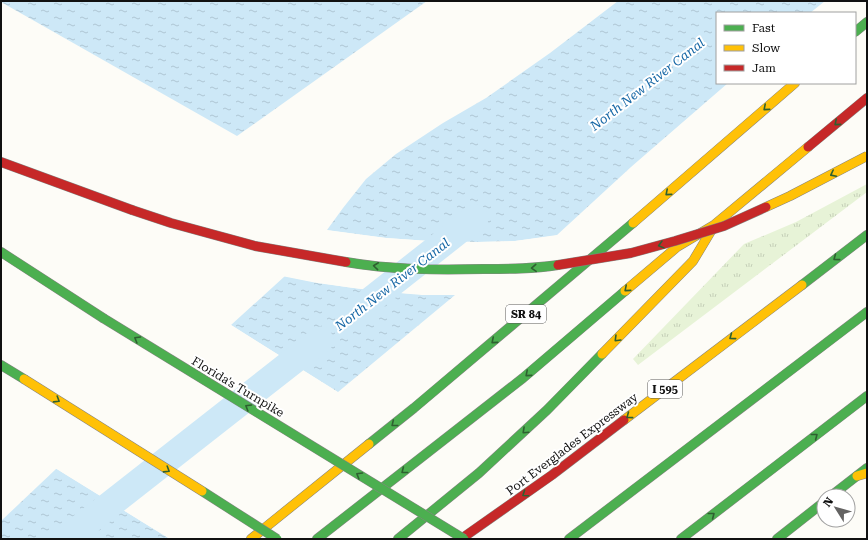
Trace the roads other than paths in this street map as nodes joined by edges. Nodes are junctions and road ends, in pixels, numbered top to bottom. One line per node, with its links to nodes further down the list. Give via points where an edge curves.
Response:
1 (867, 22): 2 (main road)
2 (856, 31)
3 (794, 84): 18 (main road, SR 84, one-way to 18, via 414,408)
4 (867, 98): 7 (main road, one-way to 7)
5 (867, 156): 6 (main road, one-way to 6, bridge, via 790,196 724,226 631,253 538,268 439,270 352,263 255,246 171,223)
6 (1, 162)
7 (714, 225): 20 (main road, one-way to 20, via 677,247 523,378); 21 (main road, one-way to 21, via 693,261 547,410 479,473)
8 (867, 235): 22 (main road, Port Everglades Expressway / I 595, one-way to 22, via 552,475)
9 (1, 252): 22 (main road, Florida's Turnpike, one-way to 9, bridge, via 103,318)
10 (867, 312): 23 (main road)
11 (1, 366): 19 (main road, one-way to 19, bridge)
12 (867, 396): 24 (main road, one-way to 12)
13 (867, 468): 15 (main road)
14 (867, 473): 15 (main road)
15 (857, 476): 16 (main road)
16 (841, 488)
17 (816, 508): 25 (main road)
18 (251, 539)
19 (277, 539)
20 (317, 539)
21 (398, 539)
22 (462, 539)
23 (569, 539)
24 (681, 539)
25 (777, 539)

